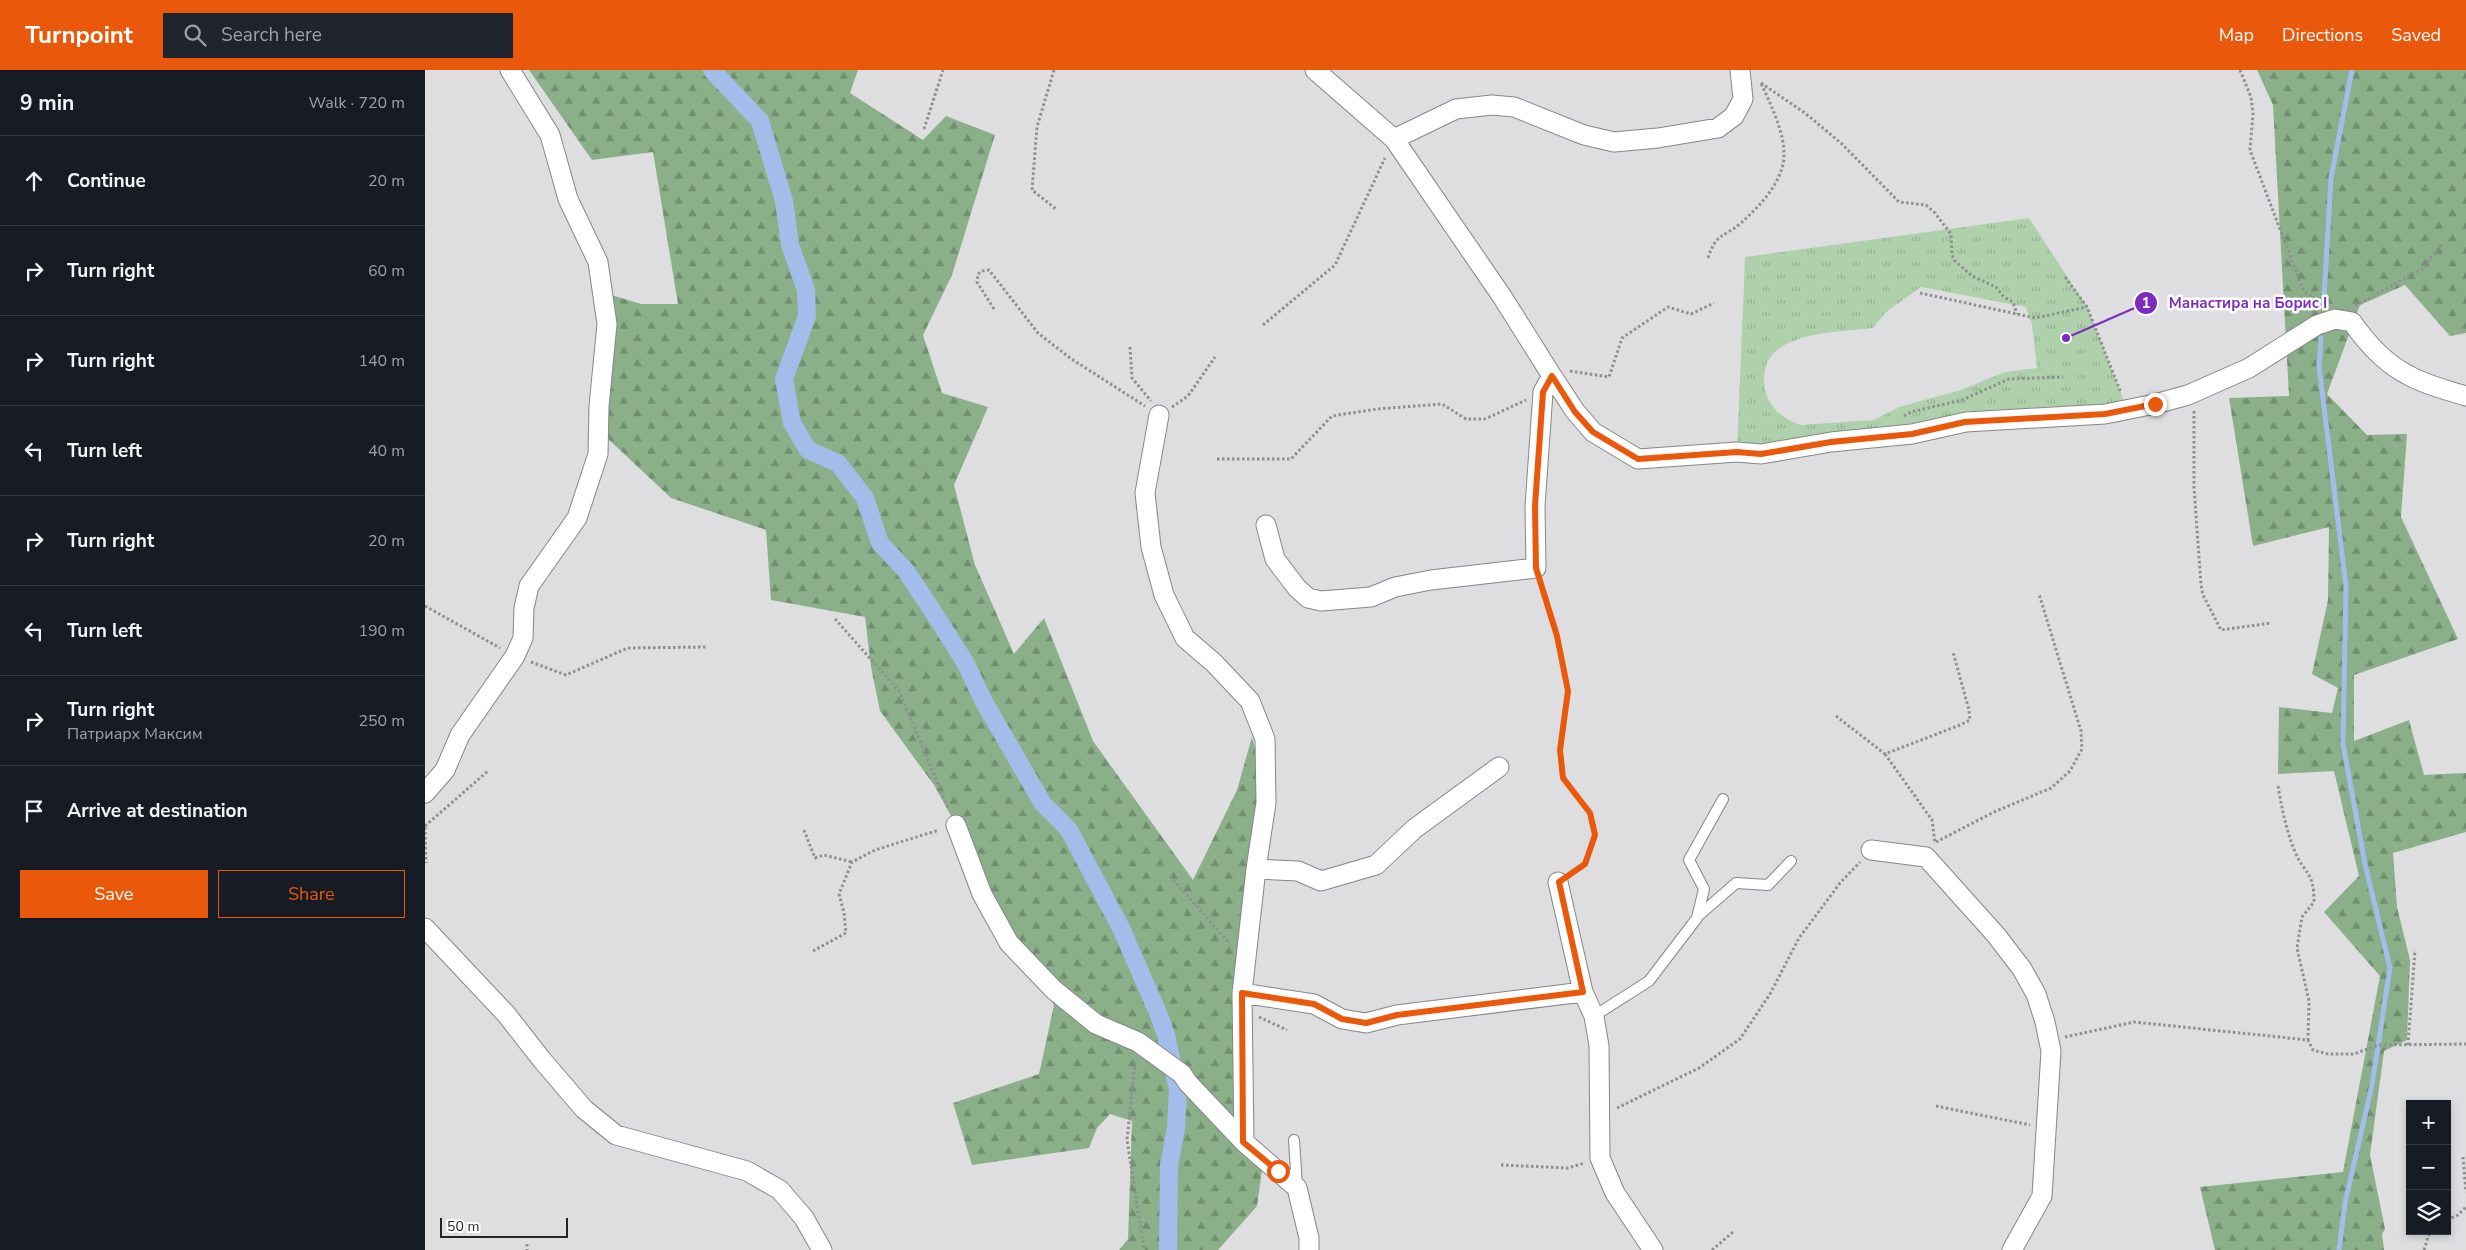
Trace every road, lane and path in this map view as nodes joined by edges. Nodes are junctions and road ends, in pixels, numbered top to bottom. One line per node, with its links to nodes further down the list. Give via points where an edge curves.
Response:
1 (510, 70): 41 (street, via 550,135 568,199 597,262 607,324 598,454 577,518 529,586 523,638)
2 (943, 70): 8 (path)
3 (1054, 70): 10 (path, via 1037,127 1032,190)
4 (1315, 70): 9 (street)
5 (2240, 70): 15 (path, via 2251,96 2250,150 2303,290)
6 (1747, 74): 7 (path); 9 (street, via 1743,99 1734,116 1718,128 1614,142 1584,135 1513,107 1492,105 1456,109)
7 (1761, 83): 12 (path, via 1778,124 1784,156 1766,197 1745,220 1713,242); 19 (path, via 1805,113 1842,144 1899,202 1926,205 1935,213 1951,234 1955,261 1972,276 1996,287 2003,297 2013,302)
8 (924, 129)
9 (1394, 139): 21 (path, via 1335,265); 24 (street)
10 (1056, 209)
11 (2442, 244): 20 (path, via 2422,270 2357,304)
12 (1708, 258)
13 (2065, 277): 17 (path)
14 (1920, 293): 19 (path)
15 (2311, 299)
16 (1714, 303): 24 (path, via 1691,314 1668,307 1623,338 1609,377 1560,370)
17 (2087, 307): 19 (path, via 2035,318); 29 (path)
18 (993, 309): 30 (path, via 977,282 978,274 984,270 989,270 1038,333)
19 (2017, 314)
20 (2343, 320): 26 (street, via 2317,325 2249,368); 28 (street, via 2352,322 2408,376)
21 (1263, 325)
22 (1130, 346): 30 (path, via 1132,378)
23 (1215, 357): 30 (path, via 1188,396)
24 (1552, 376): 27 (street); 31 (street, via 1575,412 1593,432 1638,459 1737,452 1761,454 1831,442)
25 (2063, 377): 31 (path, via 2009,379 1962,400 1911,412 1903,417 1900,424)
26 (2197, 391): 29 (street); 38 (path, via 2193,419 2194,487 2203,594 2221,630)
27 (1543, 392): 32 (path, via 1485,419 1466,419 1442,404 1332,416 1291,459); 34 (street, via 1535,506)
28 (2466, 396)
29 (2127, 409): 31 (street, via 2105,414 1965,422)
30 (1159, 415): 57 (street, via 1145,493 1151,546 1164,595 1185,638 1250,701 1265,739 1266,803)
31 (1912, 434)
32 (1217, 459)
33 (1266, 525): 34 (street, via 1275,559 1297,588 1308,598 1321,601 1371,597 1395,586 1431,580)
34 (1536, 568): 59 (path, via 1557,636 1568,691 1560,750 1563,778 1590,813 1595,835 1585,864)
35 (2039, 594): 52 (path, via 2081,731 2082,750 2070,771 2051,788 1994,812)
36 (425, 606): 41 (path)
37 (835, 618): 49 (path, via 899,691)
38 (2271, 623)
39 (707, 647): 41 (path, via 628,648 566,675)
40 (1953, 652): 43 (path, via 1969,720)
41 (515, 656): 47 (street, via 460,735 445,770)
42 (1836, 716): 43 (path)
43 (1885, 754): 52 (path, via 1932,820)
44 (1499, 767): 57 (street, via 1414,829 1377,865 1321,881 1298,871)
45 (488, 771): 50 (path)
46 (2278, 786): 70 (path, via 2285,825 2314,887 2315,902 2302,917 2297,948 2309,1001)
47 (425, 793)
48 (1723, 799): 60 (lane, via 1689,860 1704,889)
49 (956, 825): 55 (path, via 875,850); 71 (street, via 982,894 1009,943 1054,990 1096,1024)
50 (425, 826): 56 (path)
51 (804, 830): 55 (path, via 815,858 824,855)
52 (1931, 849): 53 (street); 69 (street, via 2022,969 2035,994)
53 (1871, 850): 75 (path, via 1840,883 1799,938 1770,994 1739,1039 1699,1068)
54 (1791, 861): 60 (lane, via 1768,885 1735,883)
55 (852, 862): 63 (path, via 839,894 846,933)
56 (426, 863)
57 (1256, 870): 64 (street)
58 (1170, 876): 64 (path)
59 (1559, 882): 65 (street)
60 (1697, 918): 67 (lane, via 1649,981)
61 (425, 928): 90 (street, via 506,1014 585,1109 616,1135 747,1171 780,1190 804,1218)
62 (2415, 950): 73 (path)
63 (813, 951)
64 (1246, 961): 66 (street)
65 (1583, 992): 66 (street, via 1397,1015 1366,1023 1342,1019 1314,1004); 67 (street)
66 (1242, 1001): 68 (path); 78 (street)
67 (1594, 1016): 75 (street, via 1599,1046)
68 (1287, 1030)
69 (2049, 1040): 70 (path, via 2134,1022); 76 (street)
70 (2308, 1040): 73 (path, via 2313,1050 2328,1054 2353,1054 2378,1045)
71 (1138, 1042): 78 (street, via 1182,1074); 91 (path, via 1127,1140)
72 (2466, 1044): 73 (path)
73 (2408, 1045)
74 (1936, 1106): 76 (path)
75 (1601, 1116): 80 (street)
76 (2047, 1129): 95 (street, via 2042,1196)
77 (1294, 1140): 82 (lane)
78 (1243, 1142): 82 (street)
79 (2463, 1157): 83 (path)
80 (1600, 1158): 81 (path, via 1568,1168); 93 (street, via 1615,1193)
81 (1501, 1165)
82 (1297, 1188): 92 (street)
83 (2466, 1192)
84 (2466, 1207): 85 (path)
85 (2451, 1218)
86 (1733, 1232): 94 (path)
87 (2428, 1235): 96 (path)
88 (527, 1244): 89 (path)
89 (527, 1250)
90 (822, 1250)
91 (1144, 1250)
92 (1309, 1250)
93 (1653, 1250)
94 (1712, 1250)
95 (2013, 1250)
96 (2424, 1250)

